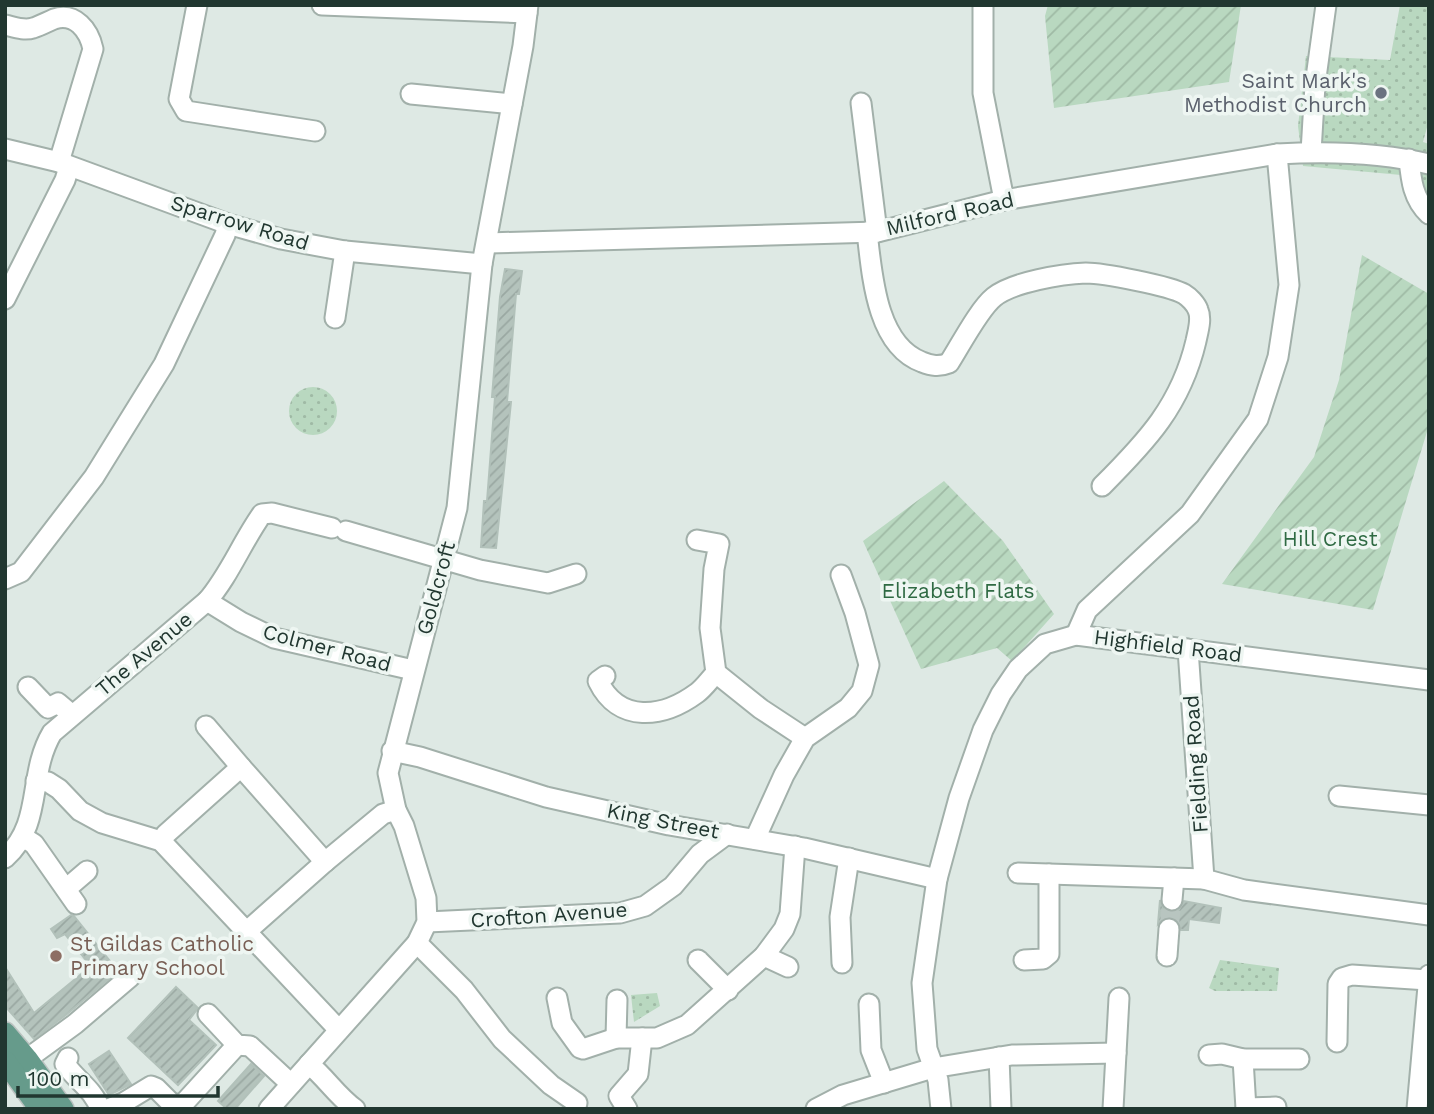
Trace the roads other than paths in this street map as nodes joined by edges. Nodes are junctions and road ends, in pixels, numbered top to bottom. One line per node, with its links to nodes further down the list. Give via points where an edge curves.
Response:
1 (197, 5): 11 (street, via 179,99 186,111)
2 (322, 5): 5 (street)
3 (984, 5): 18 (street, via 983,93)
4 (1326, 5): 13 (street)
5 (528, 9): 10 (street, Goldcroft)
6 (57, 12): 7 (street, via 33,28); 16 (street, via 85,28 93,49)
7 (5, 25)
8 (411, 94): 10 (street)
9 (861, 103): 21 (street)
10 (512, 104): 22 (street, Goldcroft)
11 (315, 131)
12 (5, 149): 16 (street, Sparrow Road)
13 (1311, 152): 14 (street, Milford Road); 15 (street, Milford Road)
14 (1277, 154): 18 (street, Milford Road); 34 (street, via 1289,285 1278,357 1258,419 1189,514 1087,610)
15 (1409, 159): 17 (street, Milford Road); 19 (street, via 1417,199)
16 (64, 164): 20 (street, Sparrow Road); 25 (street)
17 (1429, 164)
18 (1004, 200): 21 (street, Milford Road)
19 (1429, 214)
20 (228, 224): 23 (street, Sparrow Road); 32 (street, via 164,364 94,477 21,572)
21 (872, 232): 22 (street, Milford Road); 27 (street, via 872,280 886,326 913,359 929,365 949,363 992,299 1016,286 1088,273 1186,295 1199,311 1200,321 1191,365 1147,441)
22 (488, 243): 24 (street, Goldcroft)
23 (345, 251): 24 (street, Sparrow Road); 26 (street)
24 (482, 264): 29 (street, Goldcroft, via 457,508)
25 (5, 299)
26 (335, 318)
27 (1102, 486)
28 (697, 540): 37 (street, via 719,544 710,628)
29 (445, 558): 30 (street, via 548,583); 33 (street, The Avenue, via 262,514 218,589); 36 (street, Goldcroft)
30 (576, 574)
31 (841, 575): 43 (street, via 869,665 862,691 848,708)
32 (5, 579)
33 (206, 601): 36 (street, Colmer Road, via 274,638); 41 (street, The Avenue)
34 (1076, 635): 35 (street, Highfield Road); 62 (street, Highfield Road, via 1045,644 1018,669 1001,694 963,787)
35 (1188, 649): 39 (street, Highfield Road); 63 (street, Fielding Road)
36 (413, 670): 44 (street, Goldcroft)
37 (716, 673): 38 (street, via 698,692 665,710 637,713 615,704 603,692); 43 (street)
38 (598, 676)
39 (1429, 680)
40 (28, 687): 41 (street, via 48,708 58,703)
41 (71, 714): 46 (street, The Avenue, via 43,748)
42 (206, 726): 45 (street)
43 (805, 738): 52 (street)
44 (392, 751): 49 (street, Goldcroft, via 388,773); 50 (street, King Street, via 546,796)
45 (241, 767): 53 (street); 57 (street)
46 (36, 781): 51 (street, The Avenue); 53 (street, via 48,782 80,811 102,823)
47 (1339, 796): 48 (street)
48 (1429, 805)
49 (396, 810): 57 (street, via 383,814); 66 (street, Goldcroft, via 426,898)
50 (727, 834): 52 (street, King Street); 66 (street, Crofton Avenue, via 645,906 620,913)
51 (23, 837): 55 (street, The Avenue); 58 (street, via 34,844 71,897)
52 (755, 839): 54 (street, King Street)
53 (161, 841): 68 (street)
54 (795, 846): 56 (street, King Street); 70 (street, via 790,914)
55 (5, 858)
56 (849, 858): 62 (street, King Street); 74 (street, via 840,917)
57 (326, 862): 68 (street)
58 (88, 872)
59 (1018, 873): 60 (street)
60 (1049, 874): 61 (street); 73 (street, via 1049,954)
61 (1174, 878): 63 (street); 64 (street)
62 (937, 879): 99 (street, Highfield Road, via 922,983 927,1049)
63 (1204, 879): 65 (street, via 1244,890)
64 (1172, 900)
65 (1429, 915)
66 (427, 922): 69 (street)
67 (1169, 929): 71 (street)
68 (246, 932): 84 (street)
69 (417, 943): 84 (street); 102 (street, via 464,990 502,1039)
70 (764, 956): 75 (street); 78 (street)
71 (1167, 956)
72 (698, 960): 78 (street)
73 (1024, 960)
74 (842, 963)
75 (788, 967)
76 (130, 978): 94 (street)
77 (1429, 978): 88 (street, via 1342,978); 116 (street)
78 (728, 990): 87 (street, via 687,1026 657,1038)
79 (557, 998): 86 (street, via 562,1023 580,1048)
80 (1119, 998): 90 (street)
81 (617, 1000): 86 (street)
82 (869, 1004): 100 (street, via 871,1050)
83 (208, 1014): 89 (street)
84 (339, 1030): 98 (street)
85 (5, 1033): 94 (main road)
86 (616, 1038): 87 (street)
87 (642, 1038): 111 (street, via 638,1074 619,1096)
88 (1336, 1042)
89 (237, 1045): 101 (street, via 250,1046); 108 (street, via 184,1103 173,1105 151,1086)
90 (1116, 1053): 93 (street); 115 (street)
91 (1209, 1055): 95 (street)
92 (68, 1058): 107 (street, via 65,1064)
93 (999, 1058): 99 (street); 114 (street)
94 (27, 1059): 106 (main road)
95 (1243, 1059): 96 (street); 104 (street)
96 (1299, 1059)
97 (5, 1060): 105 (main road)
98 (309, 1063): 101 (street); 110 (street)
99 (933, 1068): 100 (street); 113 (street, Highfield Road)
100 (884, 1083): 112 (street)
101 (291, 1084): 109 (street)
102 (577, 1103)
103 (1276, 1107): 104 (street)
104 (1246, 1108)
105 (40, 1109)
106 (63, 1109)
107 (100, 1109)
108 (108, 1109)
109 (269, 1109)
110 (355, 1109)
111 (627, 1109)
112 (816, 1109)
113 (941, 1109)
114 (1001, 1109)
115 (1113, 1109)
116 (1416, 1109)

